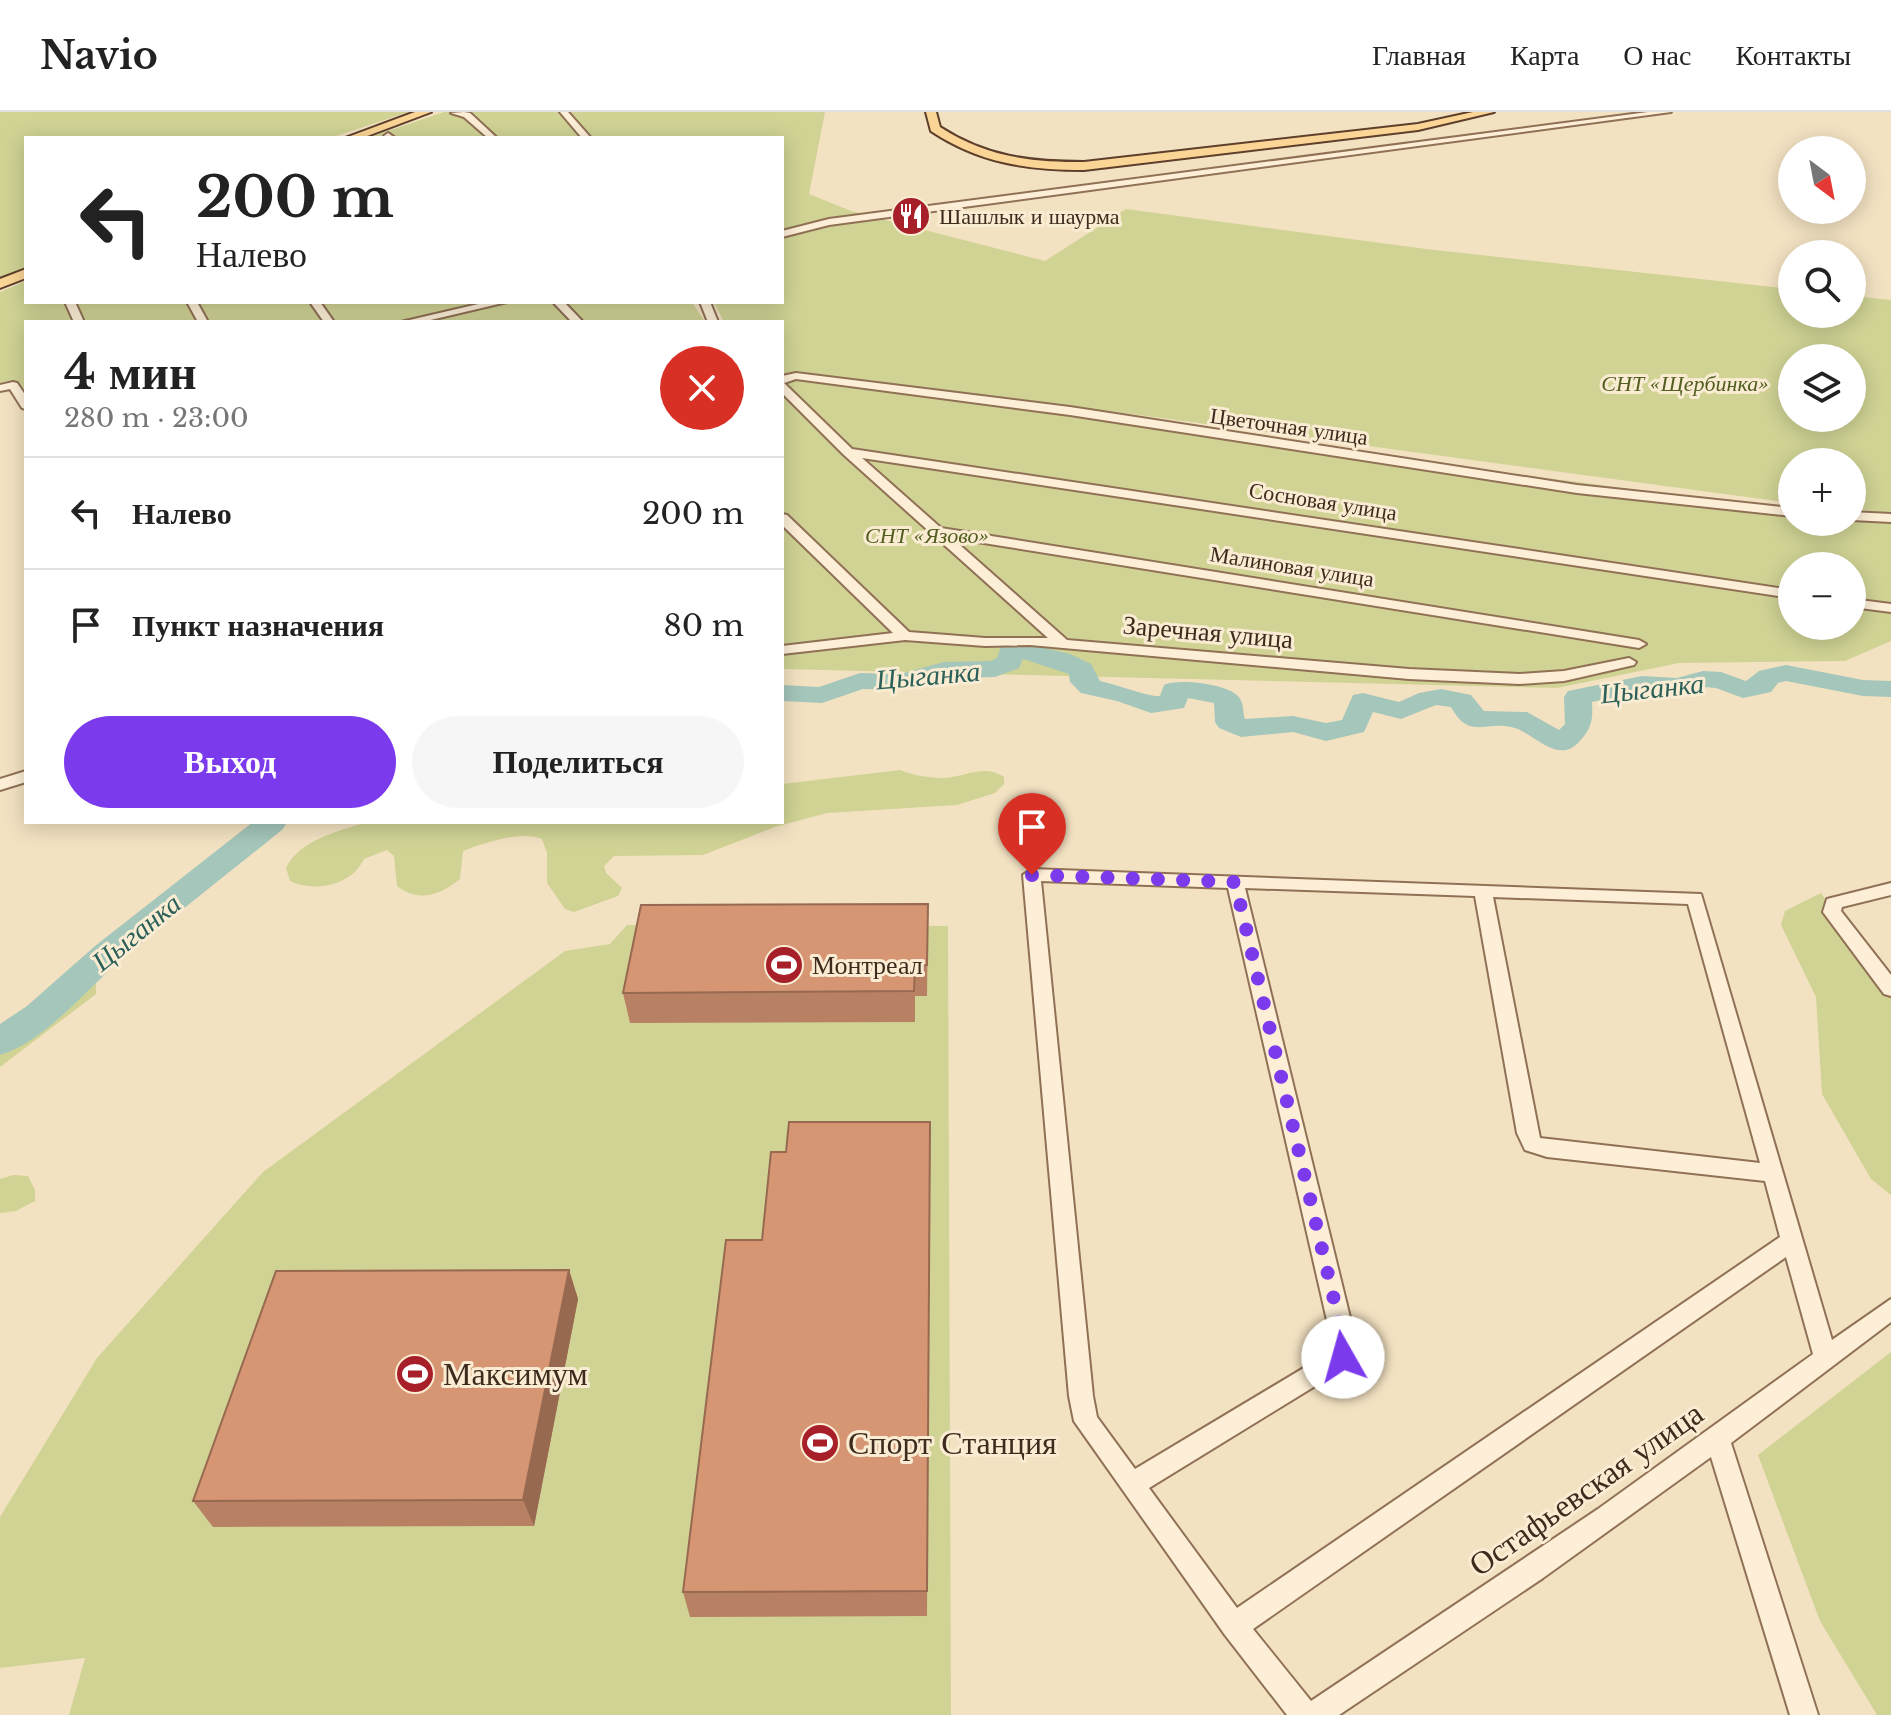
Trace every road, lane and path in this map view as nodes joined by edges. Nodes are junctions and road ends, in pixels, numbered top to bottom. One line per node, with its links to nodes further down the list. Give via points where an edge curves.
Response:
1 (426, 112): 7 (main road)
2 (564, 112): 9 (street)
3 (931, 112): 4 (main road, via 935,129 964,148 1020,162 1084,166 1418,127)
4 (1489, 112)
5 (1667, 112): 10 (street, via 829,222)
6 (455, 113): 8 (street, via 467,115)
7 (357, 136)
8 (491, 136)
9 (585, 136)
10 (784, 233)
11 (24, 274): 12 (main road)
12 (0, 284)
13 (496, 304): 15 (street)
14 (560, 304): 17 (street)
15 (454, 318): 16 (street)
16 (430, 320)
17 (576, 320)
18 (784, 382): 23 (street, Цветочная улица, via 796,376 960,396 1577,489)
19 (784, 385): 22 (street)
20 (0, 388): 21 (street, via 13,385)
21 (24, 400)
22 (848, 452): 27 (street); 28 (street, Сосновая улица)
23 (1778, 511)
24 (1866, 517): 25 (street)
25 (1891, 518)
26 (784, 520): 31 (street)
27 (939, 532): 32 (street, Малиновая улица); 33 (street)
28 (1778, 592)
29 (1866, 605): 30 (street)
30 (1891, 608)
31 (905, 636): 33 (street, Заречная улица); 34 (street, Заречная улица)
32 (1639, 644)
33 (1064, 645): 35 (street, Заречная улица, via 1520,679)
34 (784, 650)
35 (1629, 662)
36 (24, 777): 37 (street)
37 (0, 785)
38 (1235, 882): 40 (street); 47 (street, via 1344,1342 1343,1357); 47 (street, via 1032,875 1081,1396 1086,1421)
39 (1891, 889): 41 (street, via 1833,903 1832,912)
40 (1483, 891): 42 (street, via 1695,898); 42 (street, via 1532,1144)
41 (1891, 989)
42 (1771, 1173): 43 (street)
43 (1791, 1242): 45 (street); 48 (street)
44 (1891, 1309): 45 (street, Остафьевская улица)
45 (1826, 1359): 46 (street, Остафьевская улица)
46 (1718, 1439): 50 (street, Остафьевская улица); 51 (street)
47 (1131, 1485): 48 (street)
48 (1234, 1626): 49 (street)
49 (1304, 1715)
50 (1314, 1715)
51 (1804, 1715)

